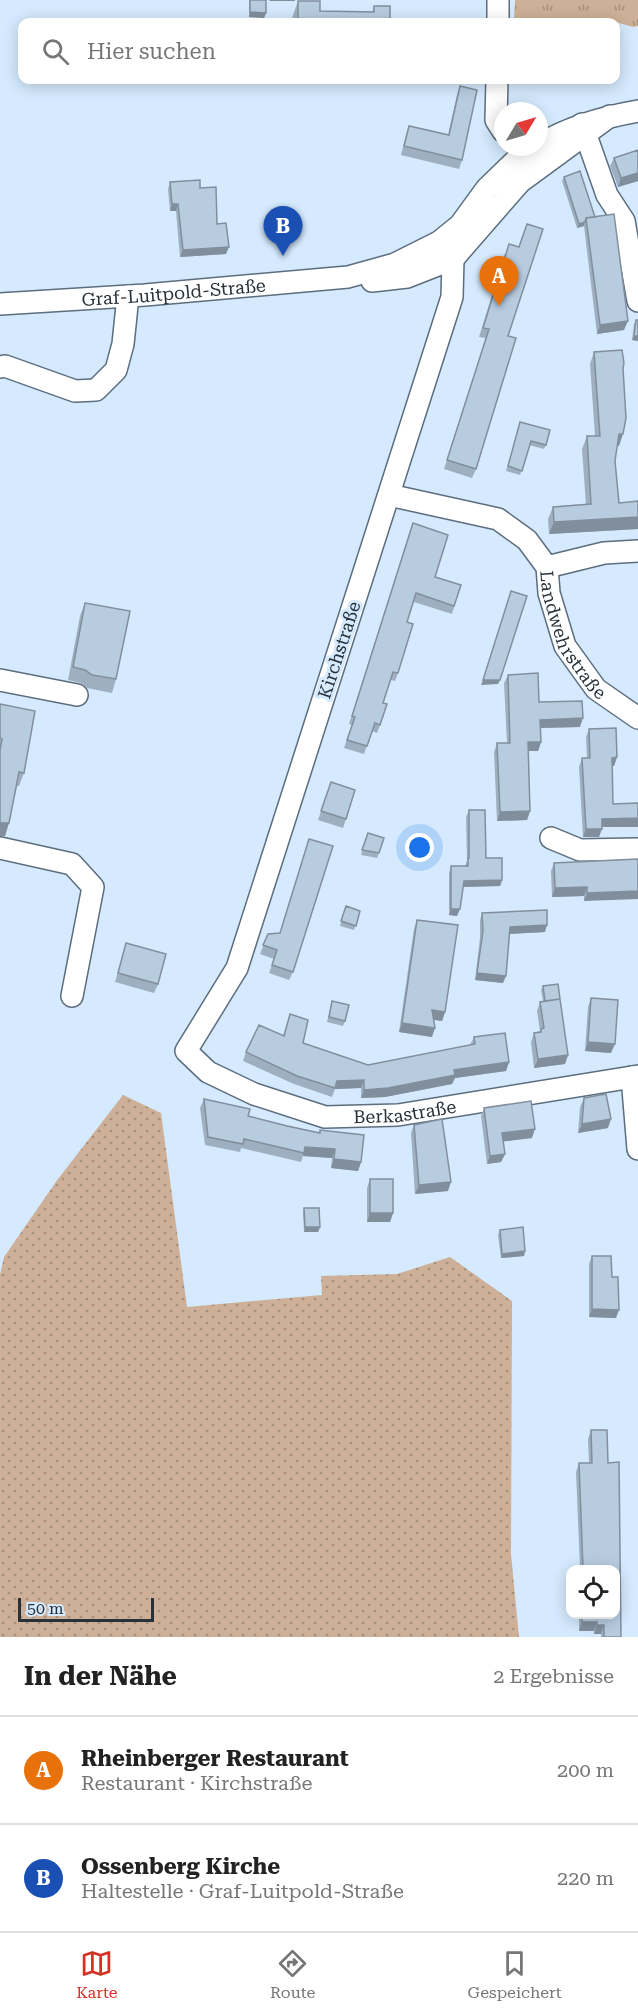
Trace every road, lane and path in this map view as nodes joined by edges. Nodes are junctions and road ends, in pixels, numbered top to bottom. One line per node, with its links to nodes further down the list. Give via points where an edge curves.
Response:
1 (498, 0): 2 (street)
2 (498, 18)
3 (497, 84): 4 (street)
4 (496, 102)
5 (638, 111): 6 (street, Graf-Luitpold-Straße, via 609,116)
6 (584, 129): 7 (street, Graf-Luitpold-Straße); 8 (street, Graf-Luitpold-Straße); 15 (street, via 607,195 624,221)
7 (548, 145)
8 (548, 145)
9 (525, 156): 11 (street, Graf-Luitpold-Straße, via 487,188 460,225)
10 (526, 156): 12 (street, Graf-Luitpold-Straße, via 520,182)
11 (439, 242): 12 (street); 13 (street, Graf-Luitpold-Straße, via 394,264)
12 (453, 259): 13 (street, Graf-Luitpold-Straße, via 407,277 376,281); 18 (street, Kirchstraße, via 452,297)
13 (348, 277): 14 (street, Graf-Luitpold-Straße)
14 (128, 296): 16 (street, Graf-Luitpold-Straße); 17 (street, via 116,370 96,390 75,391)
15 (638, 301)
16 (0, 304)
17 (0, 367)
18 (389, 495): 20 (street, Landwehrstraße, via 498,519 527,540); 28 (street, Kirchstraße, via 237,968)
19 (638, 551): 20 (street, via 604,553)
20 (547, 567): 23 (street, Landwehrstraße, via 549,593 565,646 596,689)
21 (0, 680): 22 (street)
22 (77, 695)
23 (638, 718)
24 (551, 838): 26 (street, via 580,850)
25 (0, 848): 27 (street, via 72,864 93,887)
26 (638, 849)
27 (72, 996)
28 (186, 1051): 29 (street, Berkastraße, via 208,1072 254,1094 325,1117 398,1115)
29 (635, 1076): 30 (street)
30 (638, 1149)

